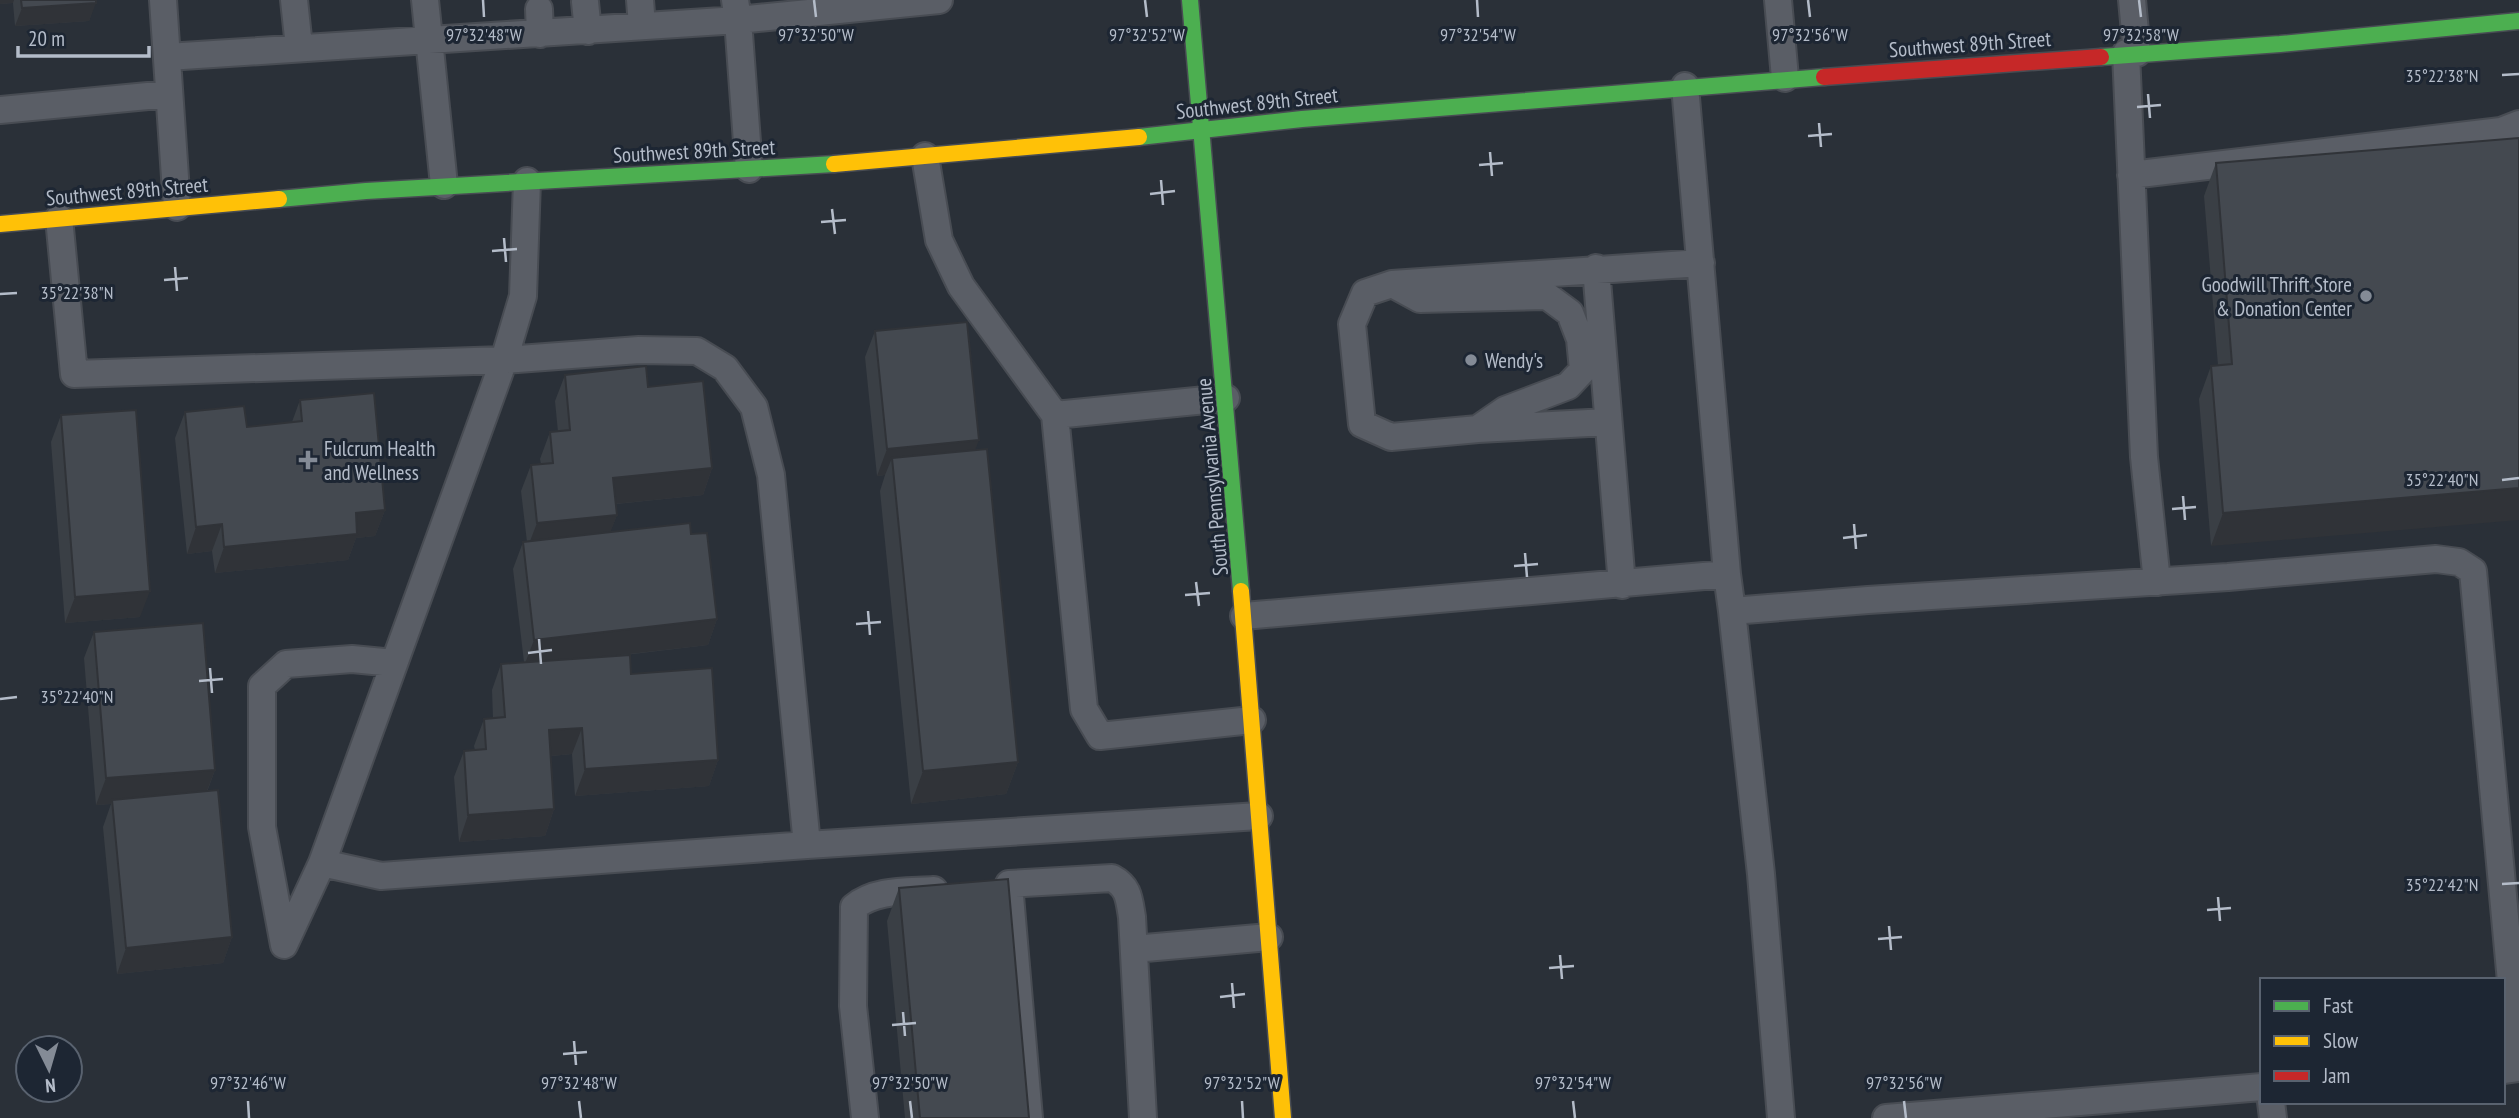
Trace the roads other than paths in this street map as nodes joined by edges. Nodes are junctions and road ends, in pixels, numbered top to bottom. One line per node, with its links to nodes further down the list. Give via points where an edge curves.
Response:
1 (163, 0): 20 (lane)
2 (293, 0): 18 (lane)
3 (425, 0): 17 (lane)
4 (936, 0): 9 (lane)
5 (1190, 0): 26 (main road, South Pennsylvania Avenue)
6 (1778, 0): 21 (lane)
7 (2132, 0): 19 (lane)
8 (585, 2): 16 (lane)
9 (894, 2): 10 (lane)
10 (834, 5): 11 (lane)
11 (784, 7): 12 (lane)
12 (737, 10): 13 (lane); 28 (lane)
13 (686, 11): 14 (lane)
14 (641, 13): 16 (lane)
15 (2519, 21): 19 (main road, Southwest 89th Street)
16 (588, 31): 17 (lane, via 539,21)
17 (429, 41): 18 (lane); 31 (lane)
18 (299, 47): 20 (lane)
19 (2132, 53): 21 (main road, Southwest 89th Street); 29 (lane)
20 (167, 57): 23 (lane)
21 (1785, 78): 22 (main road, Southwest 89th Street)
22 (1685, 86): 26 (main road, Southwest 89th Street); 35 (lane)
23 (169, 94): 24 (lane); 32 (lane)
24 (0, 110)
25 (2519, 124): 29 (lane, via 2501,131)
26 (1203, 130): 27 (main road, Southwest 89th Street); 39 (main road, South Pennsylvania Avenue)
27 (926, 156): 28 (main road, Southwest 89th Street); 40 (lane, via 939,240 961,286)
28 (750, 169): 30 (main road, Southwest 89th Street)
29 (2131, 175): 44 (lane, via 2144,457)
30 (527, 181): 31 (main road, Southwest 89th Street); 38 (lane, via 523,296)
31 (444, 185): 32 (main road, Southwest 89th Street)
32 (177, 207): 33 (main road, Southwest 89th Street)
33 (59, 218): 34 (main road, Southwest 89th Street); 38 (lane, via 74,374)
34 (0, 224)
35 (1700, 262): 36 (lane); 43 (lane)
36 (1596, 268): 37 (lane); 41 (lane)
37 (1392, 284): 42 (lane, via 1365,293 1352,324 1362,424 1391,438); 42 (lane, via 1420,299 1547,296 1570,313 1580,339 1583,370 1568,386 1505,410)
38 (504, 360): 48 (lane); 51 (lane, via 639,349 697,351 725,368 754,407 771,475)
39 (1226, 398): 40 (lane); 47 (main road, South Pennsylvania Avenue)
40 (1055, 415): 49 (lane, via 1084,709 1100,736)
41 (1607, 422): 42 (lane); 45 (lane)
42 (1478, 429)
43 (1727, 574): 45 (lane); 46 (lane)
44 (2157, 582): 46 (lane); 58 (lane, via 2436,559 2459,562 2473,571)
45 (1622, 585): 47 (lane)
46 (1732, 611): 64 (lane, via 1761,874)
47 (1244, 616): 49 (main road, South Pennsylvania Avenue)
48 (394, 663): 52 (lane); 52 (lane, via 352,659 286,664 262,686 262,827 284,945)
49 (1252, 720): 50 (main road, South Pennsylvania Avenue)
50 (1259, 816): 51 (lane); 56 (main road, South Pennsylvania Avenue)
51 (807, 845): 52 (lane, via 381,876)
52 (322, 863)
53 (1009, 884): 54 (lane); 57 (lane, via 1112,878 1128,890); 61 (lane)
54 (983, 887)
55 (956, 888): 60 (lane, via 877,895 854,907 853,1006)
56 (1269, 937): 57 (lane); 63 (main road, South Pennsylvania Avenue)
57 (1134, 949): 62 (lane)
58 (2519, 1069)
59 (2260, 1087): 65 (lane)
60 (865, 1118)
61 (1028, 1118)
62 (1143, 1118)
63 (1283, 1118)
64 (1781, 1118)
65 (1886, 1118)

